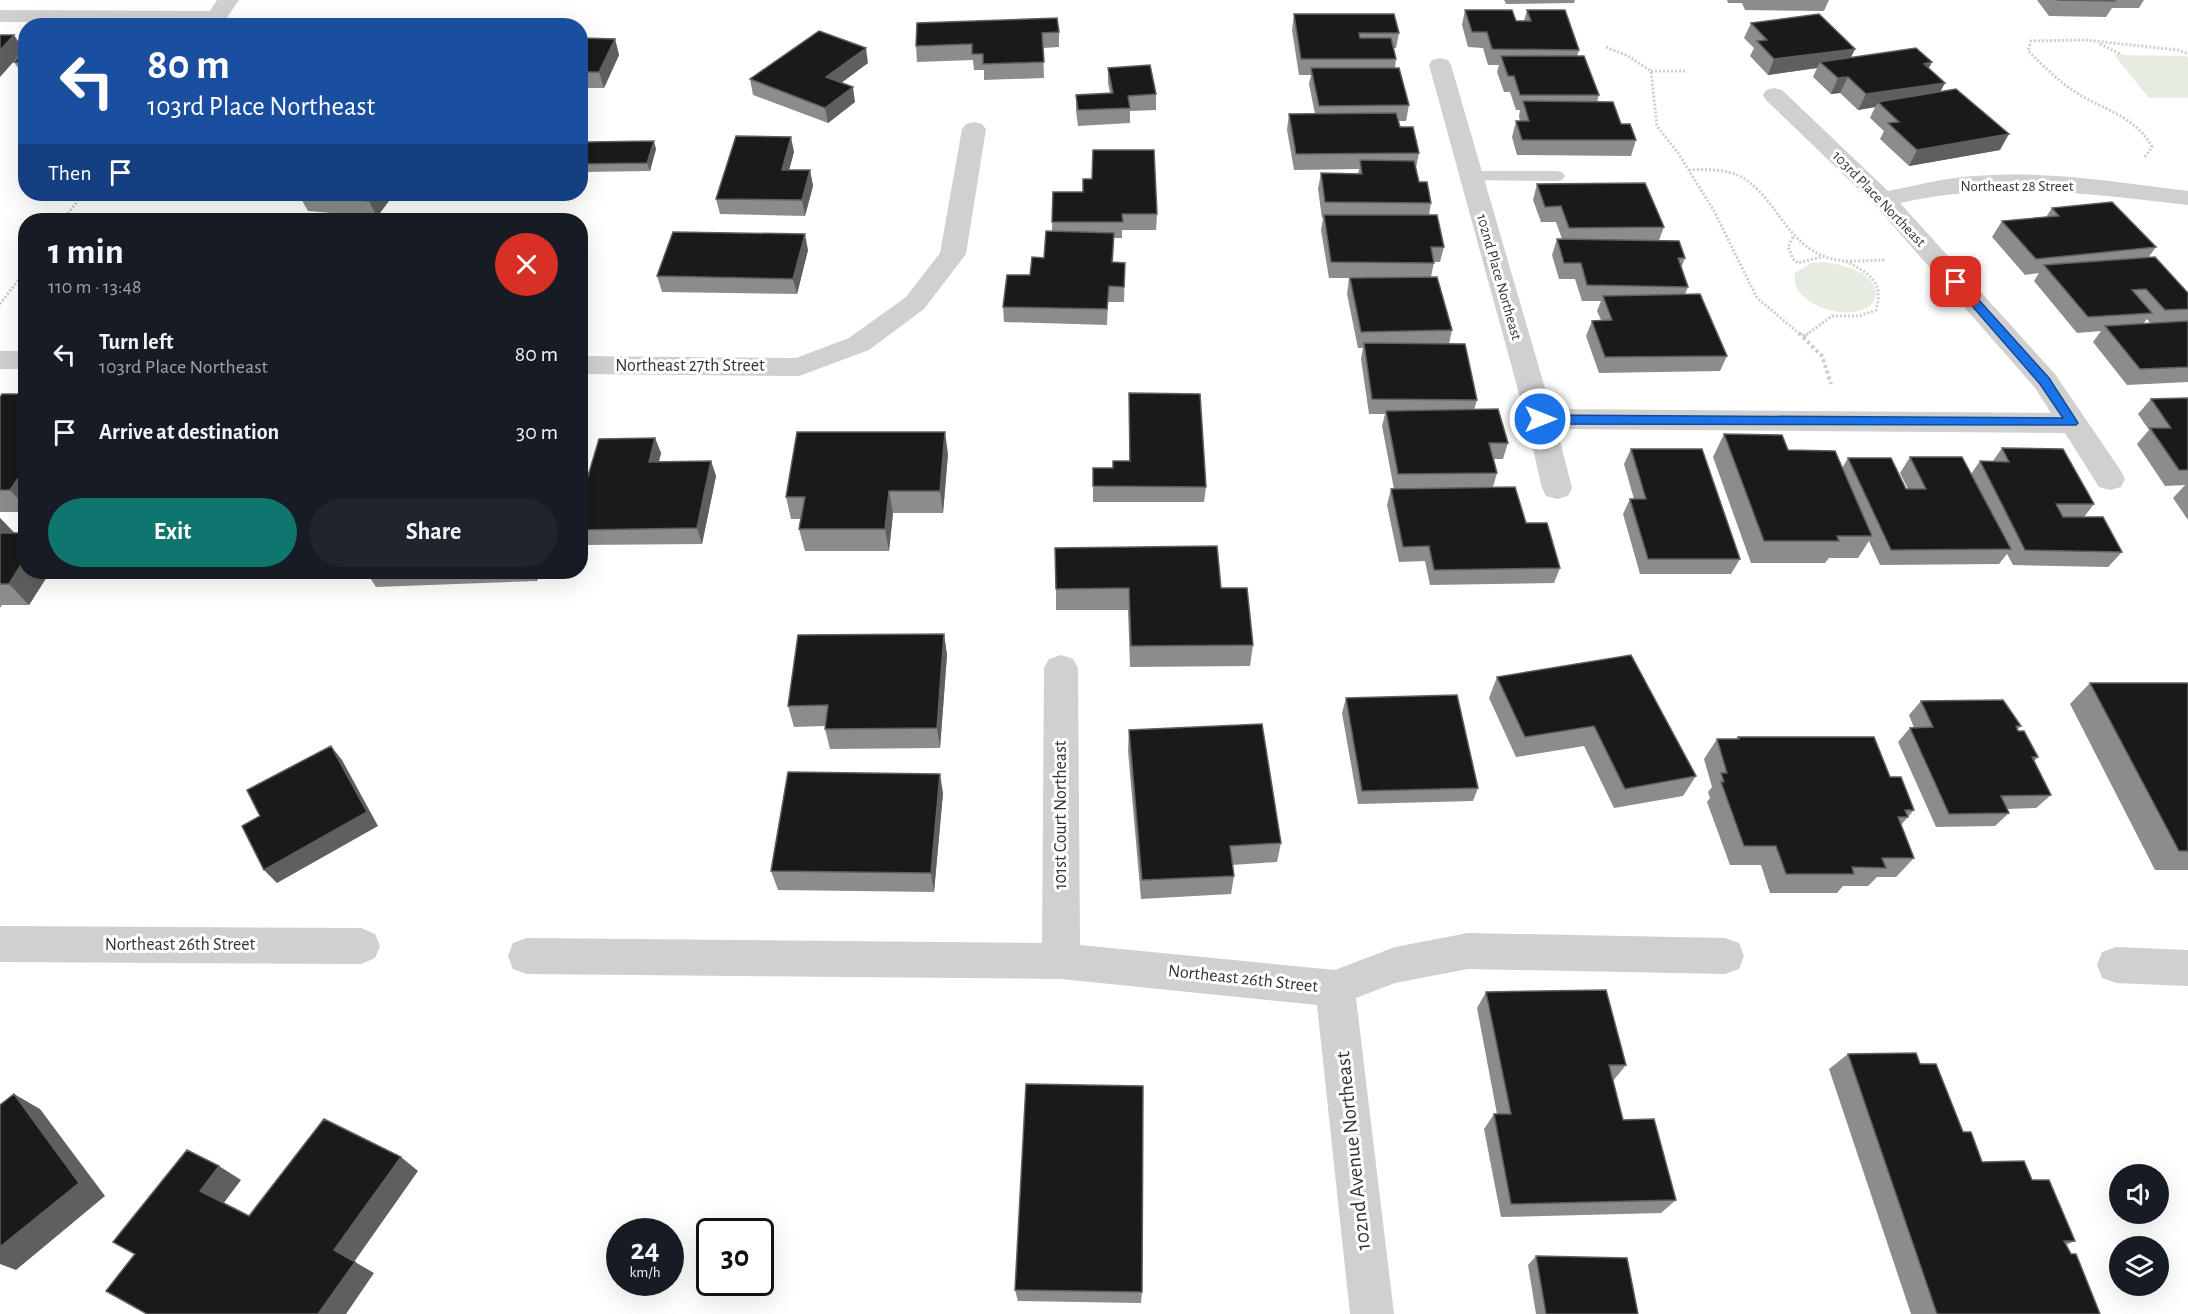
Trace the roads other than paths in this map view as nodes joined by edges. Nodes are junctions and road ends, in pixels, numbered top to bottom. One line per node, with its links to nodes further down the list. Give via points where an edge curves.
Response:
1 (222, 8): 2 (street)
2 (0, 16)
3 (1440, 66): 6 (street, 102nd Place Northeast)
4 (1774, 95): 9 (street, 103rd Place Northeast)
5 (974, 129): 12 (street, Northeast 27th Street, via 953,254 915,303 859,344 799,367)
6 (1470, 176): 7 (lane); 13 (street, 102nd Place Northeast)
7 (1556, 176)
8 (2188, 198): 9 (street, Northeast 28 Street, via 2055,183 1996,183 1947,186)
9 (1883, 199): 14 (street, 103rd Place Northeast, via 2044,381)
10 (0, 360): 11 (street)
11 (18, 360)
12 (588, 365)
13 (1540, 419): 14 (street); 16 (street, 102nd Place Northeast)
14 (2072, 423): 15 (street, 103rd Place Northeast)
15 (2110, 479)
16 (1557, 488)
17 (1060, 668): 22 (street, 101st Court Northeast)
18 (0, 944): 19 (street, Northeast 26th Street)
19 (361, 946)
20 (527, 956): 22 (street, Northeast 26th Street)
21 (1725, 956): 25 (street, Northeast 26th Street, via 1468,951 1395,965)
22 (1061, 961): 25 (street, Northeast 26th Street)
23 (2116, 965): 24 (street)
24 (2188, 969)
25 (1335, 988): 26 (street, 102nd Avenue Northeast)
26 (1372, 1314)

